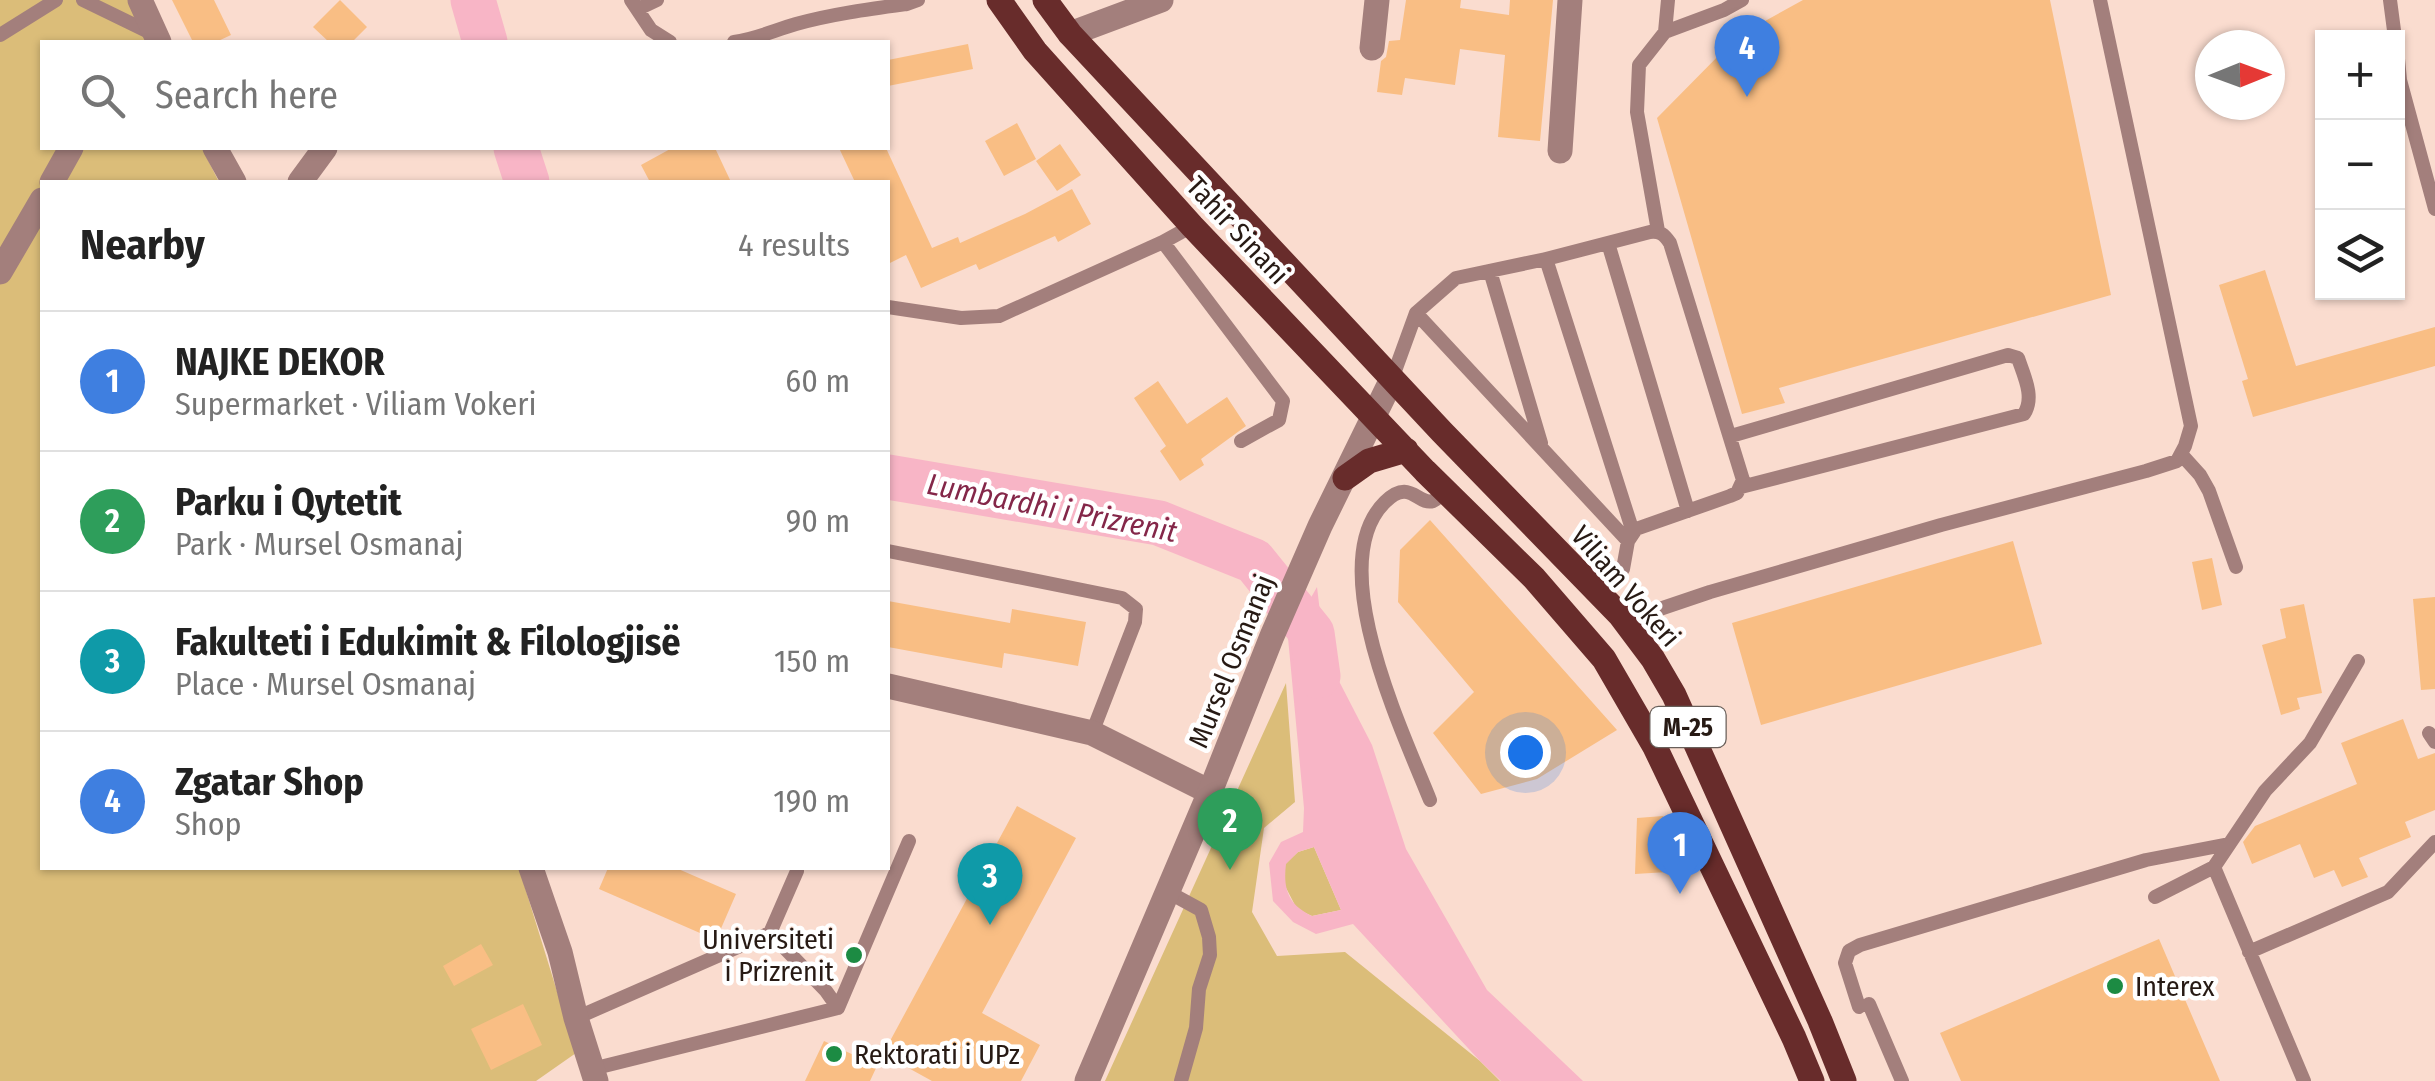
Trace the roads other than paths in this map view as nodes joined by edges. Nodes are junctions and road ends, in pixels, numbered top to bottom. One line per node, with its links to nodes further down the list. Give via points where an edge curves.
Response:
1 (56, 0): 20 (lane)
2 (83, 0): 21 (lane)
3 (140, 0): 21 (street)
4 (657, 0): 15 (lane)
5 (918, 0): 16 (lane)
6 (998, 0): 35 (main road, Tahir Sinani / M-25, via 1035,51)
7 (1161, 0): 19 (street)
8 (1378, 0): 24 (street)
9 (1570, 0): 29 (street)
10 (1668, 0): 18 (lane)
11 (1742, 0): 18 (lane)
12 (2100, 0): 51 (lane, via 2191,426)
13 (2390, 0): 17 (lane)
14 (1048, 1): 19 (main road, Tahir Sinani / M-25)
15 (635, 5): 22 (lane)
16 (852, 6): 23 (lane)
17 (2394, 30)
18 (1665, 32): 36 (lane, via 1640,65 1636,112)
19 (1070, 34): 44 (main road, Tahir Sinani / M-25)
20 (0, 35)
21 (158, 39)
22 (667, 40)
23 (752, 40)
24 (1372, 48)
25 (2405, 98): 34 (lane)
26 (69, 150): 30 (street)
27 (217, 150): 31 (street)
28 (323, 150): 32 (street)
29 (1560, 151)
30 (53, 180)
31 (233, 180)
32 (301, 180)
33 (40, 203): 41 (street)
34 (2435, 209)
35 (1192, 226): 37 (lane); 45 (main road, Tahir Sinani / M-25)
36 (1658, 231): 38 (lane); 47 (lane, via 1670,243)
37 (1163, 242): 42 (lane, via 999,316 961,318); 48 (lane, via 1283,401 1279,420)
38 (1608, 242): 39 (lane); 55 (lane)
39 (1546, 259): 40 (lane); 56 (lane)
40 (1490, 270): 43 (lane, via 1456,278); 49 (lane)
41 (0, 272)
42 (890, 307)
43 (1416, 313): 44 (lane); 49 (lane)
44 (1392, 379): 45 (street, Mursel Osmanaj); 46 (main road, Tahir Sinani / M-25)
45 (1374, 418): 50 (main road, Tahir Sinani / M-25); 52 (street, Mursel Osmanaj)
46 (1442, 432): 59 (main road, Viliam Vokeri / M-25)
47 (1730, 436): 53 (lane); 53 (lane, via 2008,355 2018,358 2030,395 2024,414)
48 (1241, 442)
49 (1543, 449): 56 (lane)
50 (1406, 450): 52 (main road, via 1369,461); 54 (main road, Tahir Sinani / M-25)
51 (2181, 454): 58 (lane, via 2208,491); 60 (lane, via 2146,471 1639,616)
52 (1346, 478): 64 (street, Mursel Osmanaj, via 1272,636)
53 (1741, 487): 55 (lane)
54 (1445, 491): 65 (lane, via 1433,501 1396,493 1382,504 1367,529 1361,563 1380,673); 81 (main road, M-25, via 1604,659 1656,747)
55 (1688, 511): 56 (lane, via 1640,526)
56 (1630, 536): 59 (lane, via 1624,569)
57 (890, 551): 63 (lane, via 1122,598 1136,609)
58 (2236, 568)
59 (1600, 596): 60 (main road, Viliam Vokeri / M-25)
60 (1620, 616): 82 (main road, Viliam Vokeri / M-25, via 1674,695)
61 (2358, 661): 68 (lane, via 2310,742 2265,791)
62 (890, 686): 63 (street)
63 (1092, 733): 64 (street)
64 (1210, 792): 72 (street, Mursel Osmanaj)
65 (1430, 800)
66 (909, 841): 76 (lane)
67 (2435, 842): 75 (lane, via 2388,892)
68 (2230, 844): 69 (lane); 83 (lane, via 2146,860 1849,951 1845,964)
69 (2214, 868): 73 (lane); 75 (lane)
70 (533, 870): 77 (street)
71 (797, 871): 74 (lane)
72 (1168, 892): 79 (street, Mursel Osmanaj); 80 (lane, via 1201,910 1209,937)
73 (2155, 897)
74 (770, 932): 76 (lane); 77 (lane)
75 (2249, 952): 84 (lane)
76 (838, 1008): 78 (lane)
77 (576, 1018): 78 (street)
78 (594, 1075)
79 (1087, 1081)
80 (1181, 1081)
81 (1812, 1081)
82 (1844, 1081)
83 (1902, 1081)
84 (2304, 1081)

